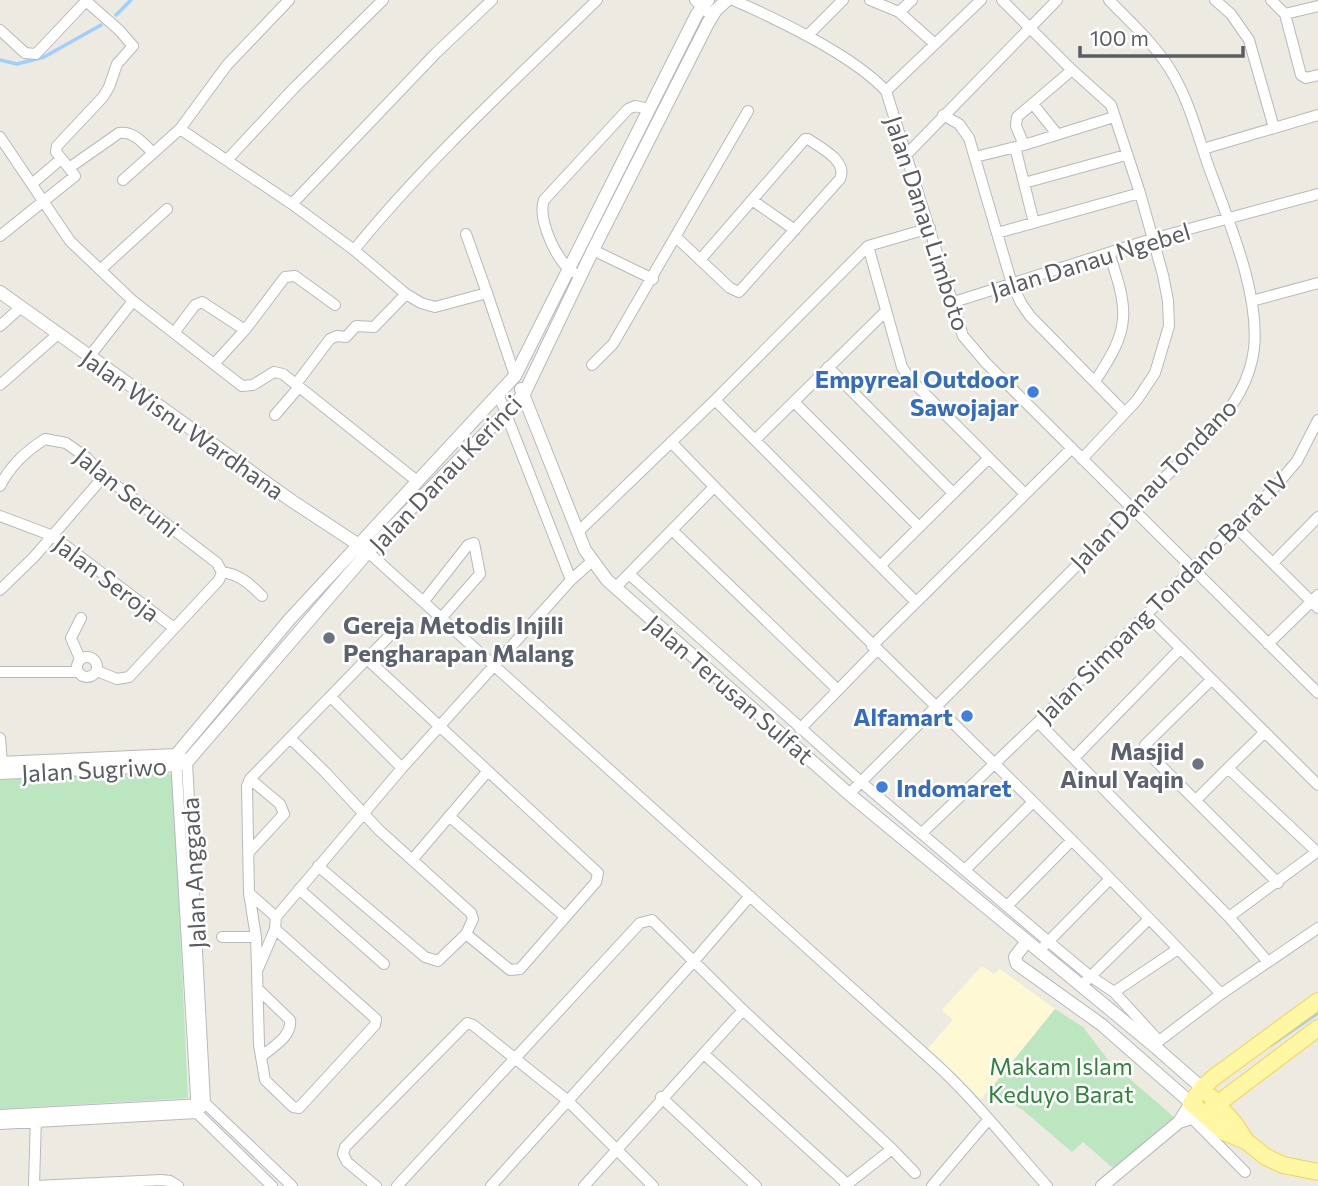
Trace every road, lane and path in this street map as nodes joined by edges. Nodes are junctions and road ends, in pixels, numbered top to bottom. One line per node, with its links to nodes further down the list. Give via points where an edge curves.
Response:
1 (289, 0): 36 (street, via 227,65)
2 (383, 0): 45 (street)
3 (492, 0): 54 (street)
4 (597, 0): 66 (street, via 476,118)
5 (727, 0): 21 (street, Jalan Danau Kerinci)
6 (733, 0): 24 (street, Jalan Danau Limboto)
7 (843, 0): 24 (street)
8 (870, 0): 19 (street)
9 (912, 0): 19 (street)
10 (981, 0): 25 (street)
11 (1002, 0): 22 (street)
12 (1057, 0): 22 (street)
13 (1109, 0): 40 (street, Jalan Danau Tondano, via 1173,74)
14 (1215, 0): 35 (street, via 1249,40)
15 (1271, 0): 20 (street)
16 (87, 1): 23 (street, via 36,54 25,53); 46 (street, via 133,46 120,60 103,97 57,146)
17 (702, 2): 21 (street); 30 (street, Jalan Danau Kerinci)
18 (1318, 6): 20 (street)
19 (899, 12): 25 (street)
20 (1286, 14): 27 (street, via 1301,75)
21 (712, 16): 67 (street, Jalan Danau Kerinci)
22 (1030, 27): 26 (street); 32 (street)
23 (0, 30)
24 (807, 36): 28 (street, Jalan Danau Limboto, via 872,76)
25 (935, 44): 28 (street)
26 (1072, 70): 29 (street); 34 (street, via 1111,105)
27 (1318, 75)
28 (886, 91): 42 (street, Jalan Danau Limboto)
29 (1033, 104): 37 (street); 39 (street, via 1015,121)
30 (649, 109): 71 (street, Jalan Danau Kerinci); 71 (street, via 628,108 544,200 543,223 562,264)
31 (748, 111): 63 (street)
32 (943, 115): 42 (street); 44 (street, via 965,130)
33 (1318, 115): 35 (street)
34 (1114, 117): 37 (street); 43 (street)
35 (1274, 128): 40 (street)
36 (180, 129): 41 (street); 45 (street)
37 (1057, 134): 39 (street)
38 (0, 136): 48 (street)
39 (1020, 146): 44 (street); 49 (street)
40 (1203, 149): 56 (street, Jalan Danau Tondano)
41 (153, 153): 46 (street, via 135,136 123,132); 47 (street)
42 (907, 154): 58 (street, Jalan Danau Limboto)
43 (1126, 155): 49 (street); 50 (street)
44 (975, 157): 60 (street)
45 (227, 160): 54 (street)
46 (65, 164): 48 (street); 53 (street, via 75,176)
47 (123, 180)
48 (33, 183): 53 (street)
49 (1024, 183): 57 (street)
50 (1140, 193): 57 (street); 64 (street)
51 (1318, 194): 56 (street, Jalan Danau Ngebel)
52 (752, 200): 59 (street); 59 (street, via 805,139 819,147 844,172); 69 (street)
53 (44, 201): 62 (street); 70 (street, via 70,241)
54 (292, 204): 66 (street)
55 (167, 208): 70 (street)
56 (1227, 219): 64 (street, Jalan Danau Ngebel); 79 (street, Jalan Danau Tondano)
57 (1034, 223): 60 (street)
58 (930, 228): 65 (street); 80 (street, Jalan Danau Limboto)
59 (795, 230): 69 (street, via 739,292)
60 (998, 233): 74 (street)
61 (466, 234): 76 (street)
62 (0, 236)
63 (676, 237): 69 (street); 72 (street)
64 (1152, 239): 68 (street, Jalan Danau Ngebel); 101 (street, via 1163,275 1169,326 1154,373)
65 (868, 246): 83 (street); 98 (street)
66 (354, 250): 77 (street)
67 (593, 250): 71 (street, Jalan Danau Kerinci); 72 (street)
68 (1109, 253): 74 (street, Jalan Danau Ngebel); 93 (street, via 1123,292 1124,320 1112,356)
69 (700, 260)
70 (100, 270): 78 (street)
71 (575, 273): 92 (street, Jalan Danau Kerinci); 96 (street, Jalan Danau Kerinci)
72 (653, 279): 90 (street, via 613,344)
73 (1318, 283): 79 (street)
74 (1012, 284): 80 (street, Jalan Danau Ngebel); 93 (street, via 1030,316)
75 (0, 292): 82 (street, Jalan Wisnu Wardhana)
76 (487, 293): 77 (street, via 435,307); 92 (street)
77 (406, 295): 95 (street, via 374,327 356,326 346,337 330,339)
78 (133, 301): 86 (street); 88 (street)
79 (1252, 301): 115 (street, Jalan Danau Tondano, via 1254,350 1240,396)
80 (954, 302): 106 (street, Jalan Danau Limboto, via 963,336 973,350)
81 (335, 305): 85 (street, via 290,275)
82 (21, 307): 84 (street); 87 (street, Jalan Wisnu Wardhana)
83 (886, 311): 91 (street); 107 (street, via 909,378)
84 (0, 326)
85 (245, 330): 86 (street, via 202,302); 89 (street)
86 (174, 333): 89 (street)
87 (58, 334): 88 (street, Jalan Wisnu Wardhana); 94 (street)
88 (89, 357): 123 (street, Jalan Wisnu Wardhana)
89 (214, 364): 95 (street, via 242,386 278,372)
90 (592, 365)
91 (828, 367): 99 (street); 113 (street)
92 (515, 376): 96 (street, Jalan Terusan Sulfat); 97 (street, Jalan Danau Kerinci)
93 (1095, 382): 101 (street)
94 (0, 385)
95 (298, 386): 102 (street); 110 (street)
96 (524, 394): 100 (street, Jalan Danau Kerinci); 121 (street, Jalan Terusan Sulfat)
97 (499, 396): 100 (street); 110 (street, Jalan Danau Kerinci)
98 (715, 400): 104 (street); 105 (street)
99 (794, 402): 104 (street); 119 (street)
100 (506, 411): 123 (street, Jalan Danau Kerinci); 130 (street)
101 (1125, 413): 108 (street)
102 (275, 415)
103 (1318, 420): 118 (street, Jalan Simpang Tondano Barat IV, via 1292,467)
104 (755, 440): 126 (street)
105 (671, 442): 112 (street); 121 (street)
106 (1072, 449): 108 (street, Jalan Danau Limboto); 114 (street)
107 (989, 458): 113 (street); 114 (street)
108 (1082, 459): 115 (street, Jalan Danau Limboto)
109 (104, 476): 111 (street, Jalan Seruni, via 66,443 45,439 29,449); 122 (street); 128 (street, Jalan Seruni, via 217,563)
110 (417, 481): 123 (street, Jalan Danau Kerinci)
111 (0, 486)
112 (714, 487): 120 (street); 143 (street)
113 (953, 493): 119 (street)
114 (1025, 494): 136 (street)
115 (1132, 508): 127 (street, Jalan Danau Limboto); 157 (street, Jalan Danau Tondano)
116 (0, 516): 122 (street, Jalan Seroja)
117 (1318, 517): 125 (street)
118 (1235, 526): 125 (street); 127 (street, Jalan Simpang Tondano Barat IV)
119 (919, 527): 126 (street)
120 (672, 530): 129 (street); 154 (street)
121 (578, 532): 124 (street, Jalan Terusan Sulfat)
122 (53, 536): 131 (street); 141 (street, Jalan Seroja)
123 (364, 548): 134 (street); 165 (street, Jalan Danau Kerinci, via 289,621)
124 (591, 562): 130 (street); 132 (street, Jalan Terusan Sulfat)
125 (1273, 563): 135 (street)
126 (881, 565): 136 (street)
127 (1192, 567): 137 (street, Jalan Simpang Tondano Barat IV); 142 (street, Jalan Danau Limboto)
128 (222, 572): 133 (street, Jalan Seruni, via 248,582); 141 (street)
129 (629, 574): 132 (street); 148 (street)
130 (572, 580): 147 (street)
131 (0, 588)
132 (615, 588): 152 (street, Jalan Terusan Sulfat)
133 (262, 596)
134 (424, 601): 138 (street); 138 (street, via 474,543 480,574)
135 (1316, 601): 142 (street)
136 (916, 602): 143 (street)
137 (1146, 614): 144 (street); 158 (street, Jalan Simpang Tondano Barat IV)
138 (443, 617): 147 (street)
139 (81, 618): 145 (street, via 71,638)
140 (399, 626): 146 (street)
141 (174, 628): 150 (street, via 130,677 117,679)
142 (1268, 644): 155 (street, Jalan Danau Limboto)
143 (875, 648): 154 (street); 157 (street)
144 (1180, 649): 153 (street); 164 (street)
145 (80, 659): 150 (street, via 96,660); 151 (street)
146 (367, 659): 156 (street); 159 (street)
147 (494, 665): 159 (street); 191 (street)
148 (731, 666): 152 (street); 160 (street)
149 (0, 671): 151 (street)
150 (97, 671): 151 (street, via 88,677)
151 (78, 672)
152 (719, 680): 174 (street, Jalan Terusan Sulfat)
153 (1211, 680): 161 (street); 175 (street, via 1144,749)
154 (838, 690): 160 (street)
155 (1318, 693)
156 (331, 697): 163 (street); 168 (street)
157 (935, 705): 166 (street); 172 (street, Jalan Danau Tondano)
158 (1038, 722): 164 (street); 166 (street, Jalan Simpang Tondano Barat IV)
159 (440, 726): 168 (street); 170 (street)
160 (800, 729): 172 (street)
161 (1265, 732): 169 (street); 173 (street)
162 (0, 738): 167 (street)
163 (291, 740): 171 (street); 177 (street)
164 (1074, 758): 195 (street)
165 (180, 761): 167 (street, Jalan Sugriwo); 228 (street, Jalan Anggada)
166 (993, 763): 176 (street); 179 (street, Jalan Simpang Tondano Barat IV)
167 (0, 766)
168 (402, 768): 177 (street)
169 (1228, 768): 175 (street); 182 (street)
170 (487, 772): 178 (street); 193 (street, via 597,873 596,882)
171 (250, 779): 183 (street, via 246,795); 183 (street, via 281,804 284,814)
172 (861, 782): 174 (street, Jalan Danau Tondano); 179 (street)
173 (1318, 785)
174 (849, 794): 181 (street, Jalan Terusan Sulfat)
175 (1196, 800): 188 (street)
176 (1032, 803): 180 (street); 186 (street)
177 (365, 813): 184 (street); 185 (street)
178 (450, 816): 184 (street); 193 (street)
179 (923, 834): 181 (street, Jalan Simpang Tondano Barat IV); 186 (street)
180 (1072, 841): 187 (street); 192 (street)
181 (914, 847): 200 (street, Jalan Terusan Sulfat)
182 (1317, 851): 188 (street)
183 (249, 852): 190 (street)
184 (412, 860): 201 (street, via 471,913)
185 (318, 866): 189 (street); 201 (street, via 425,957 438,961)
186 (966, 869): 192 (street)
187 (1109, 880): 196 (street); 205 (street)
188 (1278, 883): 195 (street)
189 (299, 889): 194 (street); 209 (street)
190 (249, 893): 194 (street); 203 (street)
191 (750, 896): 207 (street); 232 (street, via 962,1088)
192 (1007, 906): 197 (street)
193 (564, 916): 201 (street, via 515,971)
194 (276, 917): 199 (street)
195 (1229, 917): 208 (street)
196 (1149, 919): 206 (street); 211 (street)
197 (1023, 920): 200 (street); 205 (street)
198 (1318, 928): 208 (street)
199 (275, 929): 210 (street); 222 (street, via 376,1023 299,1108 265,1080)
200 (1014, 930): 204 (street, Jalan Terusan Sulfat)
201 (466, 934)
202 (222, 937): 203 (street)
203 (256, 937): 210 (street)
204 (1027, 941): 205 (street, Jalan Terusan Sulfat); 218 (street, Jalan Terusan Sulfat, via 1015,957 1017,964)
205 (1044, 946): 211 (street, Jalan Terusan Sulfat)
206 (1178, 948): 213 (street); 214 (street)
207 (694, 961): 216 (street); 223 (street, via 652,920 640,923); 226 (street)
208 (1268, 962): 214 (street)
209 (384, 964)
210 (257, 971): 212 (street)
211 (1086, 981): 213 (street); 217 (street, Jalan Terusan Sulfat)
212 (258, 989): 222 (street); 222 (street, via 290,1020 287,1034)
213 (1114, 992): 220 (street)
214 (1221, 994): 220 (street)
215 (1318, 1001): 224 (main road)
216 (743, 1010): 221 (street); 236 (street)
217 (1113, 1012): 218 (street); 220 (street, Jalan Terusan Sulfat)
218 (1102, 1025): 229 (street, Jalan Terusan Sulfat)
219 (1318, 1028): 227 (main road)
220 (1156, 1043): 224 (street, Jalan Terusan Sulfat)
221 (704, 1054): 225 (street); 241 (street)
222 (262, 1056)
223 (517, 1058): 226 (street); 246 (street, via 473,1025 464,1025 345,1147 347,1162); 247 (street)
224 (1202, 1088): 227 (main road, Jalan Terusan Sulfat); 229 (main road)
225 (662, 1097): 235 (street); 240 (street)
226 (567, 1100): 235 (street); 248 (street)
227 (1219, 1104): 229 (main road); 234 (main road, Jalan Terusan Sulfat)
228 (200, 1107): 231 (street); 244 (street); 245 (street)
229 (1190, 1114): 234 (main road, Jalan Terusan Sulfat); 237 (street); 253 (street)
230 (0, 1115): 231 (street)
231 (36, 1118): 233 (street); 242 (street)
232 (988, 1120): 251 (street); 252 (street)
233 (0, 1124)
234 (1246, 1141): 238 (main road, Jalan Terusan Sulfat, via 1275,1162)
235 (615, 1149): 249 (street); 250 (street)
236 (892, 1149): 239 (street); 241 (street)
237 (1245, 1172)
238 (1318, 1172)
239 (915, 1173)
240 (754, 1185)
241 (846, 1185)
242 (35, 1186): 243 (street, via 161,1180)
243 (178, 1186)
244 (272, 1186)
245 (292, 1186)
246 (376, 1186)
247 (397, 1186)
248 (491, 1186)
249 (584, 1186)
250 (653, 1186)
251 (932, 1186)
252 (1047, 1186)
253 (1102, 1186)

